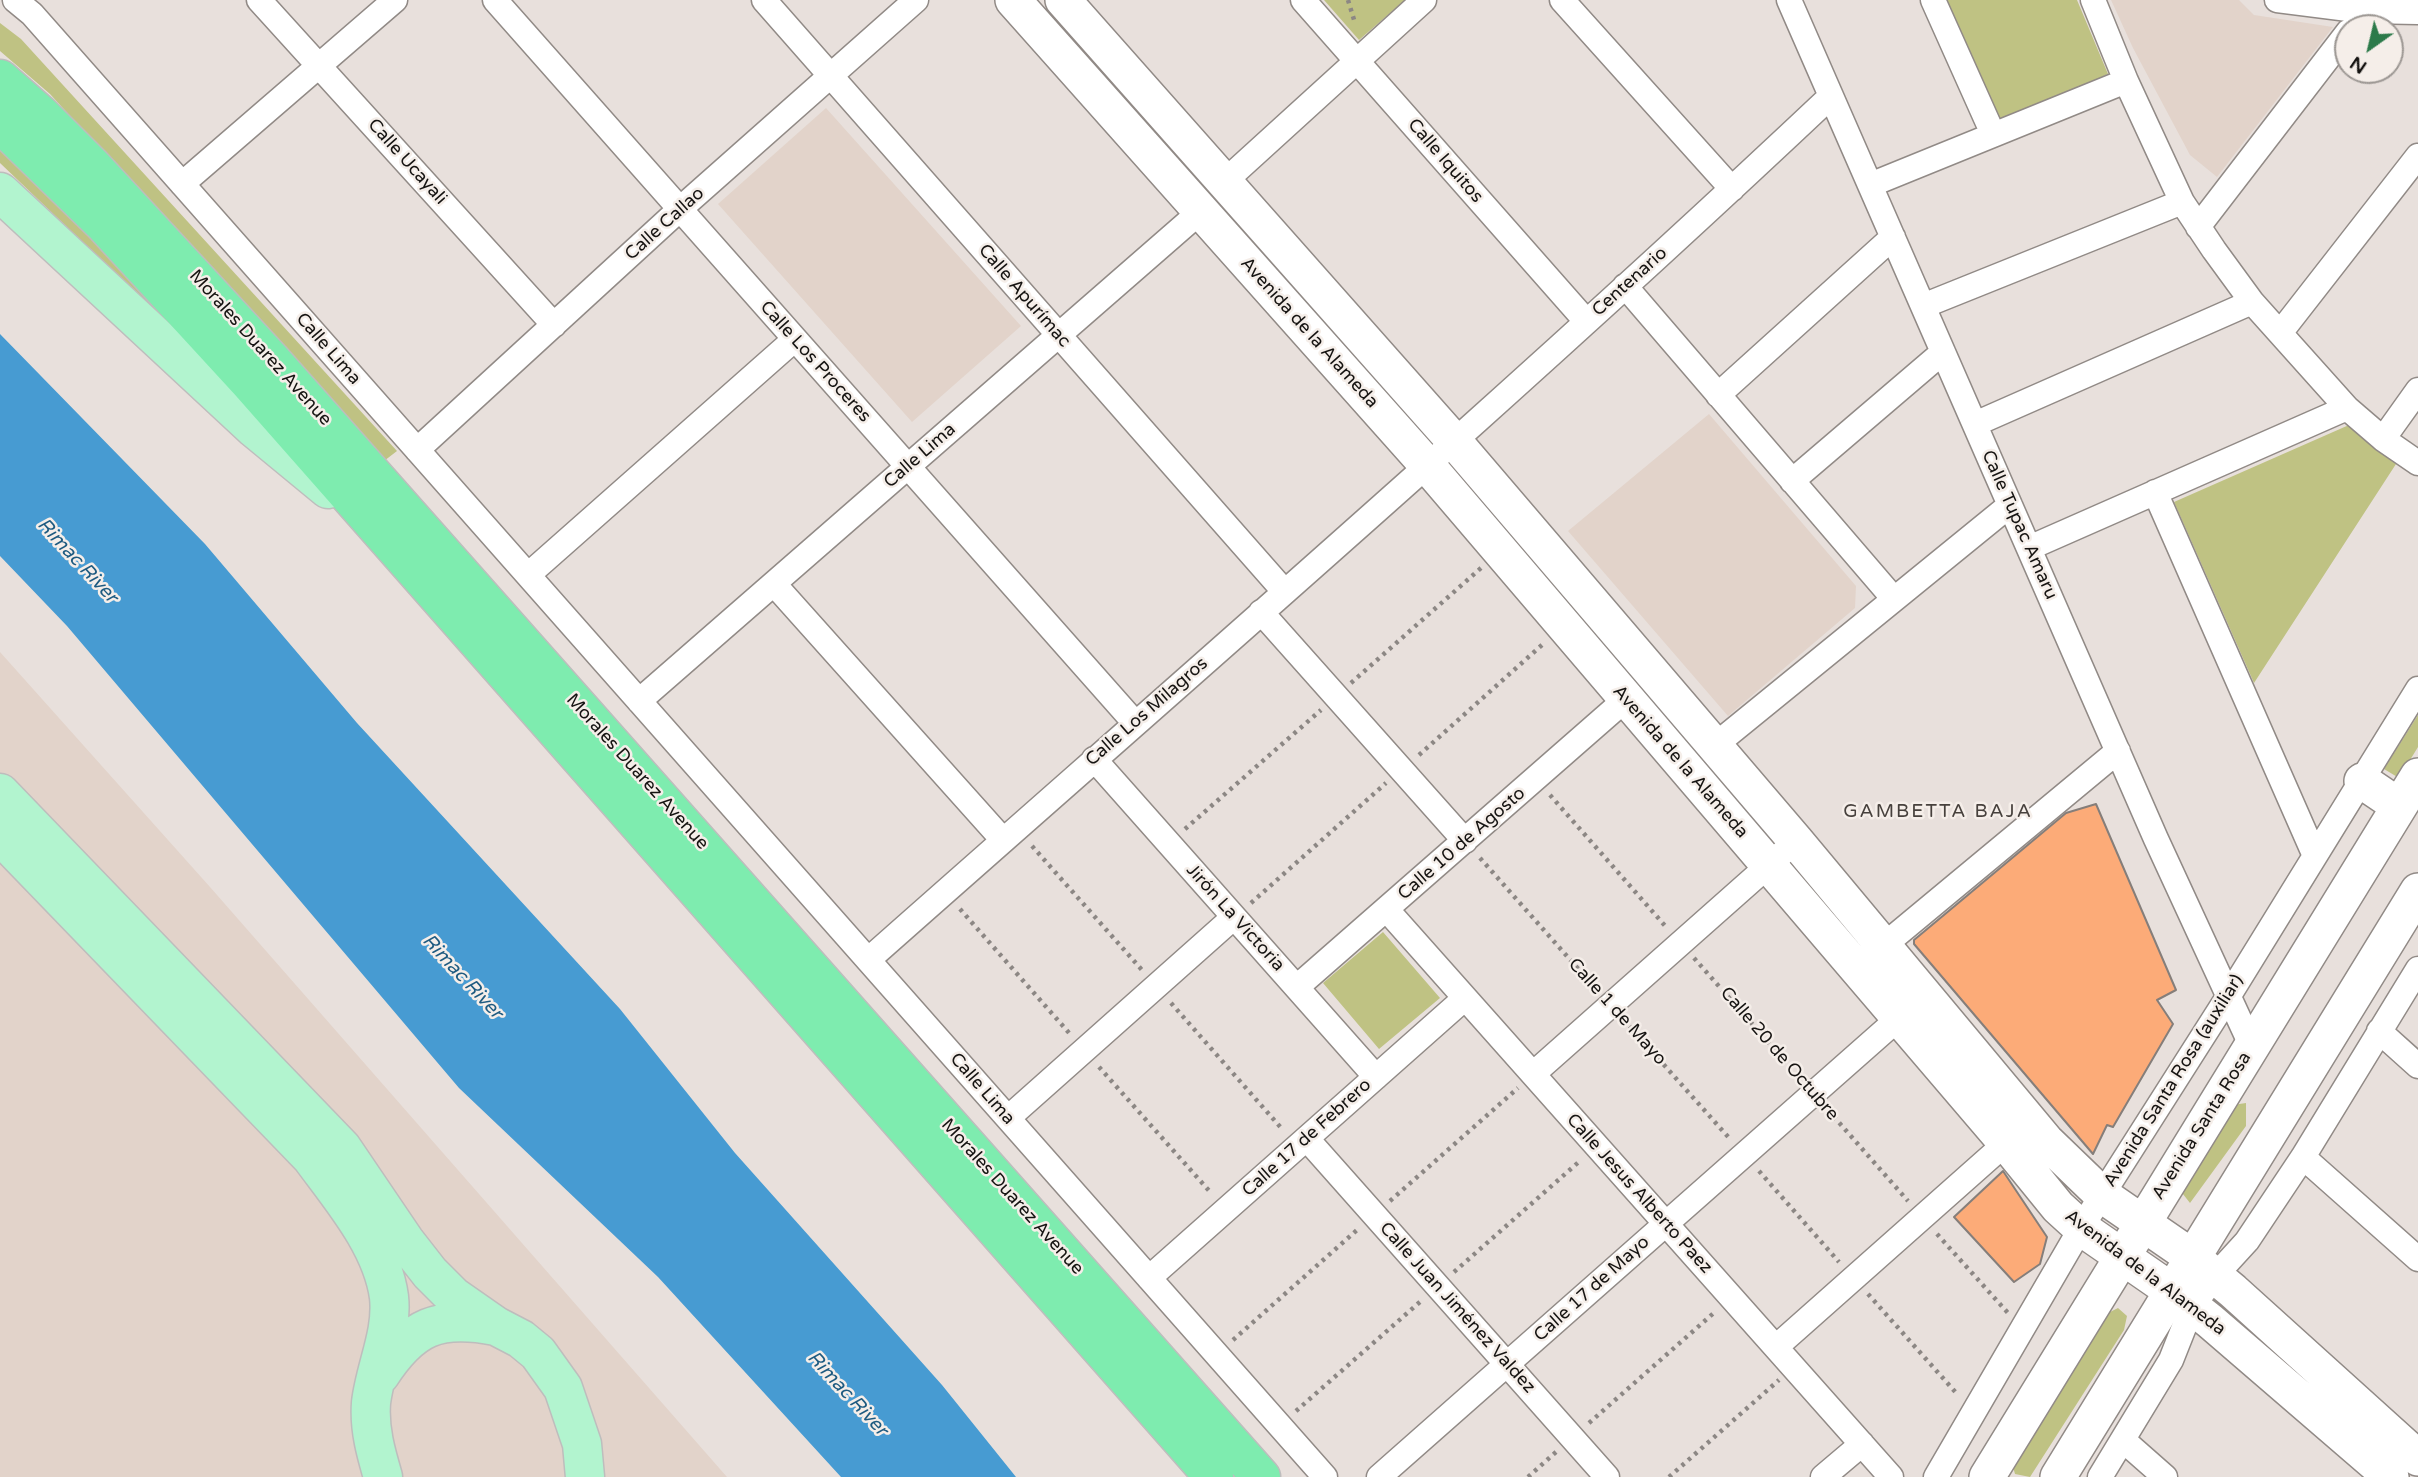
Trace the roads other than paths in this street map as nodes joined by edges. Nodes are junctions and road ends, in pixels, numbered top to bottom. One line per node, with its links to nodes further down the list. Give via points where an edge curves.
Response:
1 (15, 0): 28 (street, Calle Lima)
2 (259, 0): 19 (street, Calle Ucayali)
3 (395, 0): 19 (street)
4 (495, 0): 33 (street, Calle Los Proceres)
5 (764, 0): 20 (street, Calle Apurímac)
6 (916, 0): 20 (street, Calle Callao)
7 (1013, 0): 34 (street, Avenida de la Alameda)
8 (1063, 0): 27 (street, Avenida de la Alameda)
9 (1303, 0): 18 (street, Calle Iquitos)
10 (1424, 0): 18 (street)
11 (1562, 0): 30 (street)
12 (1789, 0): 23 (street, Calle Tupac Amaru)
13 (1933, 0): 25 (street)
14 (2093, 0): 22 (street)
15 (2277, 0): 16 (street)
16 (2334, 18)
17 (2334, 51): 35 (street)
18 (1356, 60): 27 (street); 40 (street, Calle Iquitos)
19 (319, 65): 28 (street); 41 (street, Calle Ucayali)
20 (831, 76): 33 (street, Calle Callao); 43 (street, Calle Apurímac)
21 (0, 79): 122 (highway, Morales Duarez Avenue, via 91,165 272,361)
22 (2126, 81): 25 (street); 32 (street)
23 (1831, 96): 29 (street, Calle Tupac Amaru); 30 (street, Centenario)
24 (0, 123): 59 (highway, Morales Duarez Avenue, via 102,222)
25 (1993, 134): 29 (street)
26 (2418, 156): 42 (street)
27 (1224, 182): 51 (street, Avenida de la Alameda)
28 (182, 184): 52 (street, Calle Lima)
29 (1870, 185): 36 (street, Calle Tupac Amaru)
30 (1732, 189): 37 (street, Centenario)
31 (0, 192): 59 (main road, via 254,428)
32 (2182, 202): 35 (street); 39 (street)
33 (680, 209): 41 (street, Calle Callao); 44 (street, Calle Los Proceres)
34 (1201, 211): 43 (street, Calle Lima); 54 (street, Avenida de la Alameda)
35 (2198, 227): 38 (street)
36 (1893, 237): 39 (street, Calle Tupac Amaru); 47 (street)
37 (1625, 286): 40 (street, Centenario); 47 (street)
38 (2252, 302): 42 (street); 49 (street)
39 (1923, 306): 45 (street, Calle Tupac Amaru)
40 (1586, 321): 51 (street, Centenario)
41 (555, 325): 52 (street, Calle Callao)
42 (2280, 333): 48 (street)
43 (1058, 335): 55 (street, Calle Lima); 63 (street, Calle Apurímac)
44 (795, 338): 55 (street, Calle Los Proceres); 61 (street)
45 (1943, 352): 49 (street, Calle Tupac Amaru); 56 (street)
46 (2418, 390): 50 (street)
47 (1718, 395): 56 (street)
48 (2347, 408): 50 (street); 57 (street)
49 (1975, 424): 58 (street, Calle Tupac Amaru)
50 (2383, 439): 53 (street)
51 (1454, 441): 54 (street, Centenario); 70 (street, Avenida de la Alameda)
52 (417, 450): 61 (street, Calle Lima)
53 (2418, 463)
54 (1427, 465): 63 (street, Calle Los Milagros); 67 (street, Avenida de la Alameda)
55 (908, 466): 62 (street, Calle Lima); 69 (street, Calle Los Proceres)
56 (1792, 481): 64 (street)
57 (2155, 492): 60 (street); 81 (street)
58 (2010, 505): 60 (street, Calle Tupac Amaru); 64 (street)
59 (385, 536): 121 (highway, Morales Duarez Avenue)
60 (2029, 548): 71 (street, Calle Tupac Amaru)
61 (528, 575): 68 (street, Calle Lima)
62 (774, 584): 68 (street, Calle Lima); 78 (street)
63 (1284, 592): 65 (street, Calle Los Milagros)
64 (1894, 599): 70 (street)
65 (1261, 612): 69 (street, Calle Los Milagros); 79 (street)
66 (2418, 689): 74 (street, Avenida Santa Rosa (auxiliar))
67 (1626, 699): 79 (street, Calle 10 de Agosto); 82 (street, Avenida de la Alameda)
68 (639, 701): 87 (street, Calle Lima)
69 (1135, 723): 72 (street, Calle Los Milagros)
70 (1714, 746): 80 (street, Avenida de la Alameda)
71 (2118, 751): 86 (street); 90 (street, Calle Tupac Amaru)
72 (1094, 759): 78 (street, Calle Los Milagros); 85 (street, Jirón La Victoria)
73 (2418, 776): 76 (street, Avenida Santa Rosa)
74 (2362, 781): 76 (street); 81 (street, Avenida Santa Rosa (auxiliar))
75 (0, 793): 112 (main road, via 342,1147 430,1273 453,1296)
76 (2399, 806): 94 (street, Avenida Santa Rosa)
77 (0, 835): 115 (main road, via 311,1157 344,1201 373,1250 389,1298)
78 (1003, 840): 87 (street, Calle Los Milagros)
79 (1465, 841): 84 (street, Calle 10 de Agosto)
80 (1796, 842): 82 (street); 86 (street, Avenida de la Alameda)
81 (2315, 856): 90 (street, Avenida Santa Rosa (auxiliar))
82 (1769, 866): 92 (street, Avenida de la Alameda); 96 (street)
83 (2418, 891): 98 (street)
84 (1387, 910): 89 (street, Calle 10 de Agosto); 91 (street, Calle Jesus Alberto Paez)
85 (1234, 917): 89 (street, Jirón La Victoria); 99 (street)
86 (1883, 946): 103 (street, Avenida de la Alameda, via 2046,1141)
87 (868, 960): 99 (street, Calle Lima)
88 (2418, 970): 93 (street)
89 (1297, 988): 97 (street, Jirón La Victoria)
90 (2228, 997): 94 (street, Calle Tupac Amaru); 103 (street, Avenida Santa Rosa (auxiliar))
91 (1465, 998): 96 (street, Calle Jesus Alberto Paez); 97 (street, Calle 17 de Febrero)
92 (1899, 1018): 101 (street, Avenida de la Alameda); 104 (street, Calle 17 de Mayo)
93 (2379, 1031): 95 (street); 102 (street)
94 (2244, 1059): 98 (street); 105 (street, Avenida Santa Rosa)
95 (2418, 1066)
96 (1533, 1074): 104 (street, Calle Jesus Alberto Paez)
97 (1376, 1077): 100 (street, Calle 17 de Febrero)
98 (2286, 1104): 109 (street)
99 (1008, 1118): 110 (street, Calle Lima)
100 (1307, 1139): 110 (street, Calle 17 de Febrero); 114 (street, Calle Juan Jiménez Valdez)
101 (2006, 1143): 106 (street, Avenida de la Alameda); 113 (street)
102 (2302, 1157): 108 (street); 109 (street, via 2247,1241)
103 (2102, 1195): 105 (street, Avenida de la Alameda); 106 (street, Avenida Santa Rosa (auxiliar))
104 (1666, 1224): 113 (street, Calle Jesus Alberto Paez); 114 (street, Calle 17 de Mayo)
105 (2142, 1224): 107 (street, Avenida Santa Rosa); 109 (street, Avenida de la Alameda)
106 (2081, 1228): 107 (street, Avenida de la Alameda); 128 (street, Avenida Santa Rosa (auxiliar))
107 (2122, 1257): 111 (street, Avenida de la Alameda); 129 (street, Avenida Santa Rosa)
108 (2418, 1259)
109 (2203, 1267): 111 (street); 118 (street, Avenida de la Alameda)
110 (1149, 1278): 123 (street, Calle Lima)
111 (2182, 1299): 116 (street, via 2171,1360); 118 (street, Avenida de la Alameda); 130 (street)
112 (496, 1326): 115 (main road, via 461,1321 421,1330); 120 (main road, via 538,1353 563,1388 582,1444)
113 (1776, 1347): 117 (street, Calle Jesus Alberto Paez)
114 (1507, 1364): 124 (street, Calle 17 de Mayo); 125 (street, Calle Juan Jiménez Valdez)
115 (377, 1379): 119 (main road, via 370,1427)
116 (2123, 1440): 131 (street); 132 (street)
117 (1862, 1444): 126 (street); 127 (street, Calle Jesus Alberto Paez)
118 (2408, 1454)
119 (383, 1477)
120 (585, 1477)
121 (1214, 1477)
122 (1261, 1477)
123 (1325, 1477)
124 (1379, 1477)
125 (1607, 1477)
126 (1823, 1477)
127 (1891, 1477)
128 (1936, 1477)
129 (1987, 1477)
130 (2058, 1477)
131 (2100, 1477)
132 (2165, 1477)

